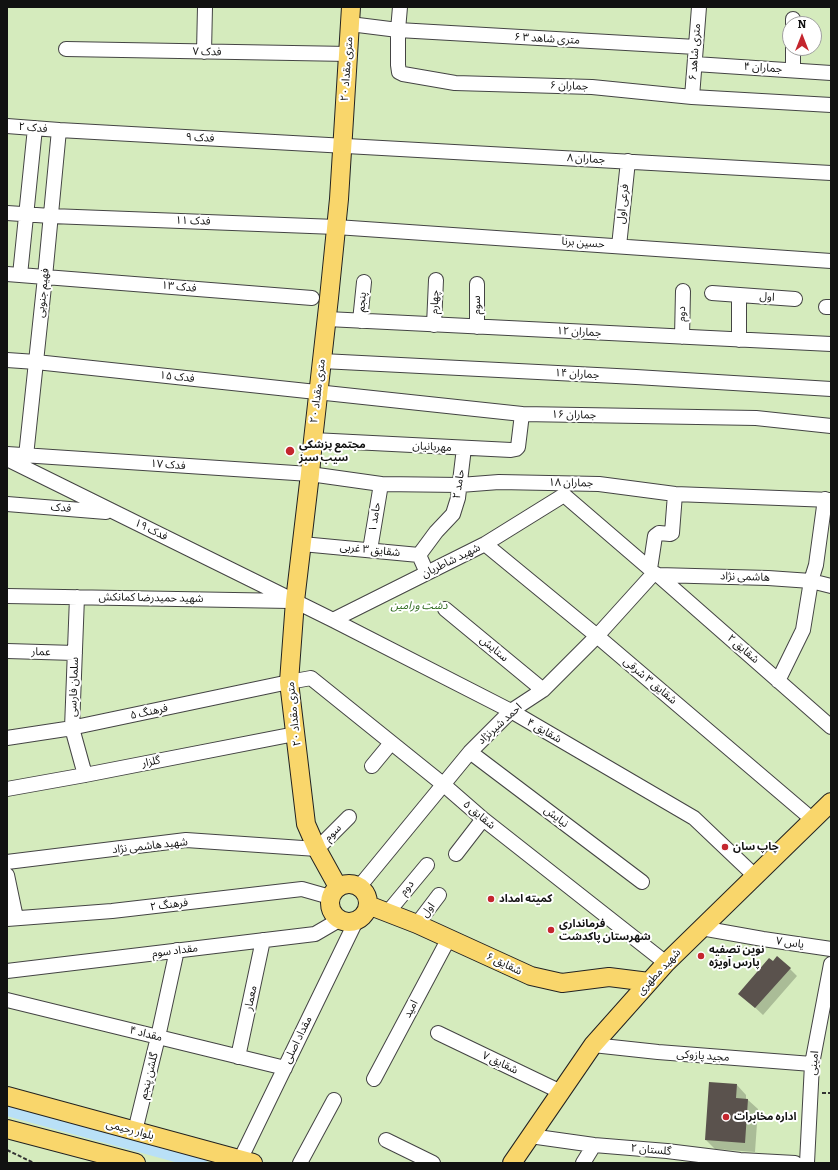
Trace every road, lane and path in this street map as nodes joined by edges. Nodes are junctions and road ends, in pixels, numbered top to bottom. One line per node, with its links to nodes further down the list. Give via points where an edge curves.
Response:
1 (205, 7): 8 (street)
2 (400, 7): 5 (street)
3 (699, 7): 6 (street, ۶ متری شاهد)
4 (350, 15): 5 (street); 9 (main road, ۲۰ متری مقداد)
5 (398, 30): 6 (street, ۶ متری شاهد ۳); 14 (street, جماران ۶, via 398,65 399,72 403,74 455,83 592,87)
6 (696, 47): 11 (street, ۶ متری شاهد)
7 (66, 49): 8 (street, فدک ۷)
8 (204, 52): 9 (street, فدک ۷)
9 (349, 54): 19 (main road, ۲۰ متری مقداد)
10 (793, 56): 12 (street)
11 (695, 64): 12 (street, جماران ۴); 14 (street, ۶ متری شاهد)
12 (793, 70): 13 (street, جماران ۴)
13 (831, 73)
14 (692, 96): 15 (street, جماران ۶)
15 (831, 105)
16 (7, 126): 17 (street, فدک ۲)
17 (35, 128): 18 (street, فدک ۲); 23 (street)
18 (59, 130): 19 (street, فدک ۹); 24 (street, فهیم جنوبی)
19 (342, 146): 20 (street, جماران ۸); 25 (main road, ۲۰ متری مقداد)
20 (628, 161): 21 (street, جماران ۸); 26 (street, فرعی اول)
21 (831, 173)
22 (7, 212): 23 (street, فدک ۱۱)
23 (27, 214): 24 (street, فدک ۱۱); 28 (street)
24 (51, 216): 25 (street, فدک ۱۱); 29 (street, فهیم جنوبی)
25 (336, 227): 26 (street, حسین برنا); 38 (main road, ۲۰ متری مقداد)
26 (619, 246): 27 (street, حسین برنا)
27 (831, 261)
28 (14, 275): 29 (street, فدک ۱۳)
29 (45, 277): 36 (street, فدک ۱۳); 47 (street, فهیم جنوبی)
30 (436, 280): 40 (street, چهارم)
31 (364, 282): 39 (street, پنجم)
32 (476, 284): 41 (street, سوم)
33 (683, 291): 42 (street, دوم)
34 (712, 293): 35 (street, اول)
35 (740, 295): 37 (street, اول); 43 (street)
36 (312, 298)
37 (795, 299)
38 (327, 319): 39 (street, جماران ۱۲); 46 (main road, ۲۰ متری مقداد)
39 (360, 321): 40 (street, جماران ۱۲)
40 (434, 325): 41 (street, جماران ۱۲)
41 (477, 327): 42 (street, جماران ۱۲)
42 (682, 337): 43 (street, جماران ۱۲)
43 (739, 340): 44 (street, جماران ۱۲)
44 (831, 344)
45 (7, 360): 47 (street, فدک ۱۵)
46 (322, 361): 48 (street, جماران ۱۴); 49 (main road, ۲۰ متری مقداد)
47 (36, 362): 49 (street, فدک ۱۵); 55 (street, فهیم جنوبی)
48 (831, 389)
49 (318, 392): 50 (street, جماران ۱۶); 52 (main road, ۲۰ متری مقداد)
50 (522, 414): 51 (street, جماران ۱۶, via 756,418); 53 (street, مهربانیان, via 516,449)
51 (831, 426)
52 (312, 440): 53 (street, مهربانیان); 57 (main road, ۲۰ متری مقداد)
53 (464, 448): 59 (street, حامد ۲)
54 (7, 454): 55 (street, فدک ۱۷)
55 (26, 456): 57 (street, فدک ۱۷)
56 (7, 459): 64 (street, فدک ۱۹)
57 (310, 474): 58 (street, جماران ۱۸); 65 (main road, ۲۰ متری مقداد)
58 (380, 484): 59 (street, جماران ۱۸); 67 (street, حامد ۱)
59 (460, 485): 60 (street, جماران ۱۸, via 499,482); 68 (street, حامد ۲, via 453,514)
60 (564, 489): 61 (street, جماران ۱۸, via 599,484); 66 (street, شهید شاطریان); 69 (street, شقایق ۲)
61 (675, 494): 62 (street, جماران ۱۸); 69 (street, via 672,533 656,533 655,536)
62 (828, 500): 71 (street)
63 (7, 504): 64 (street, فدک)
64 (115, 512): 75 (street, فدک ۱۹)
65 (302, 544): 67 (street, شقایق ۳ غربی); 75 (main road, ۲۰ متری مقداد)
66 (485, 544): 70 (street, شهید شاطریان); 78 (street, شقایق ۳ شرقی)
67 (370, 550): 68 (street, شقایق ۳ غربی)
68 (419, 555): 70 (street)
69 (654, 572): 71 (street, هاشمی نژاد); 78 (street, احمد شیرنژاد); 81 (street, شقایق ۲)
70 (427, 573): 77 (street, شهید شاطریان)
71 (811, 581): 72 (street, هاشمی نژاد); 81 (street, via 803,630)
72 (831, 586)
73 (7, 596): 74 (street, شهید حمیدرضا کمانکش)
74 (77, 597): 75 (street, شهید حمیدرضا کمانکش); 80 (street, سلمان فارسی)
75 (294, 601): 77 (street, شقایق ۴); 82 (main road, ۲۰ متری مقداد)
76 (445, 609): 83 (street, ستایش)
77 (333, 620): 84 (street, شقایق ۴)
78 (597, 636): 83 (street, احمد شیرنژاد); 98 (street, شقایق ۳ شرقی)
79 (7, 651): 80 (street, عمار)
80 (75, 653): 86 (street, سلمان فارسی)
81 (778, 681): 85 (street, شقایق ۲)
82 (289, 682): 86 (street, فرهنگ ۵); 87 (main road, ۲۰ متری مقداد); 89 (street, شقایق ۵, via 311,678)
83 (543, 690): 84 (street, احمد شیرنژاد)
84 (511, 711): 90 (street, احمد شیرنژاد); 104 (street, شقایق ۴, via 694,818)
85 (831, 727)
86 (72, 728): 88 (street, فرهنگ ۵); 92 (street, سلمان فارسی)
87 (295, 734): 92 (street, گلزار); 99 (main road, ۲۰ متری مقداد, via 306,824)
88 (7, 738)
89 (391, 743): 91 (street); 93 (street, شقایق ۵)
90 (470, 752): 93 (street, احمد شیرنژاد); 105 (street, نیایش)
91 (372, 766)
92 (85, 775): 94 (street, گلزار)
93 (444, 785): 97 (street, شقایق ۵); 106 (street, احمد شیرنژاد)
94 (7, 789)
95 (831, 802): 98 (main road, شهید مطهری)
96 (349, 817): 99 (street, سوم)
97 (483, 819): 100 (street); 119 (street, شقایق ۵)
98 (813, 820): 104 (main road, شهید مطهری)
99 (317, 849): 101 (street, شهید هاشمی نژاد, via 186,840); 107 (main road, ۲۰ متری مقداد)
100 (456, 854)
101 (7, 862)
102 (427, 865): 110 (street, دوم)
103 (7, 875): 111 (street)
104 (755, 876): 114 (main road, شهید مطهری)
105 (642, 882)
106 (359, 887): 107 (main road, via 345,884); 109 (main road, via 364,891)
107 (334, 892): 111 (street, فرهنگ ۲, via 302,889 112,911); 112 (main road, via 329,903 330,910 334,915)
108 (439, 895): 113 (street, اول)
109 (368, 904): 110 (main road, شقایق ۶); 112 (main road, via 362,917)
110 (388, 912): 113 (main road, شقایق ۶)
111 (12, 918)
112 (347, 920): 116 (street, مقداد سوم, via 315,934); 129 (street, مقداد اصلی)
113 (417, 924): 115 (main road, شقایق ۶)
114 (701, 928): 117 (street, یاس ۷); 119 (main road, شهید مطهری)
115 (449, 938): 122 (main road, شقایق ۶, via 531,976 562,983 609,977); 130 (street, امید)
116 (263, 940): 118 (street, مقداد سوم); 127 (street, معمار)
117 (831, 949)
118 (177, 950): 121 (street, مقداد سوم); 125 (street, گلشن پنجم)
119 (666, 963): 122 (main road, شهید مطهری)
120 (831, 964): 128 (street, امینی)
121 (7, 970)
122 (649, 982): 126 (main road, شهید مطهری)
123 (7, 1000): 125 (street, مقداد ۴)
124 (438, 1033): 131 (street, شقایق ۷)
125 (158, 1037): 127 (street, مقداد ۴); 135 (street, گلشن پنجم)
126 (594, 1045): 128 (street, مجید پازوکی); 131 (main road, شهید مطهری)
127 (238, 1057): 129 (street, مقداد ۴)
128 (812, 1064): 151 (street, امینی)
129 (285, 1068): 142 (street, مقداد اصلی)
130 (374, 1079)
131 (561, 1092): 136 (main road, شهید مطهری)
132 (7, 1096): 135 (main road, بلوار رحیمی)
133 (334, 1100): 146 (street)
134 (7, 1129): 140 (main road)
135 (135, 1131): 142 (main road, بلوار رحیمی)
136 (530, 1136): 138 (street, گلستان ۲); 148 (main road, شهید مطهری)
137 (386, 1140): 147 (street)
138 (594, 1145): 141 (street, گلستان ۲); 149 (street)
139 (7, 1150): 144 (path)
140 (92, 1158): 145 (main road)
141 (678, 1158): 143 (street, گلستان ۲)
142 (247, 1161)
143 (727, 1161): 150 (street, گلستان ۲)
144 (34, 1163)
145 (136, 1163)
146 (300, 1163)
147 (433, 1163)
148 (512, 1163)
149 (583, 1163)
150 (795, 1163)
151 (807, 1163)

